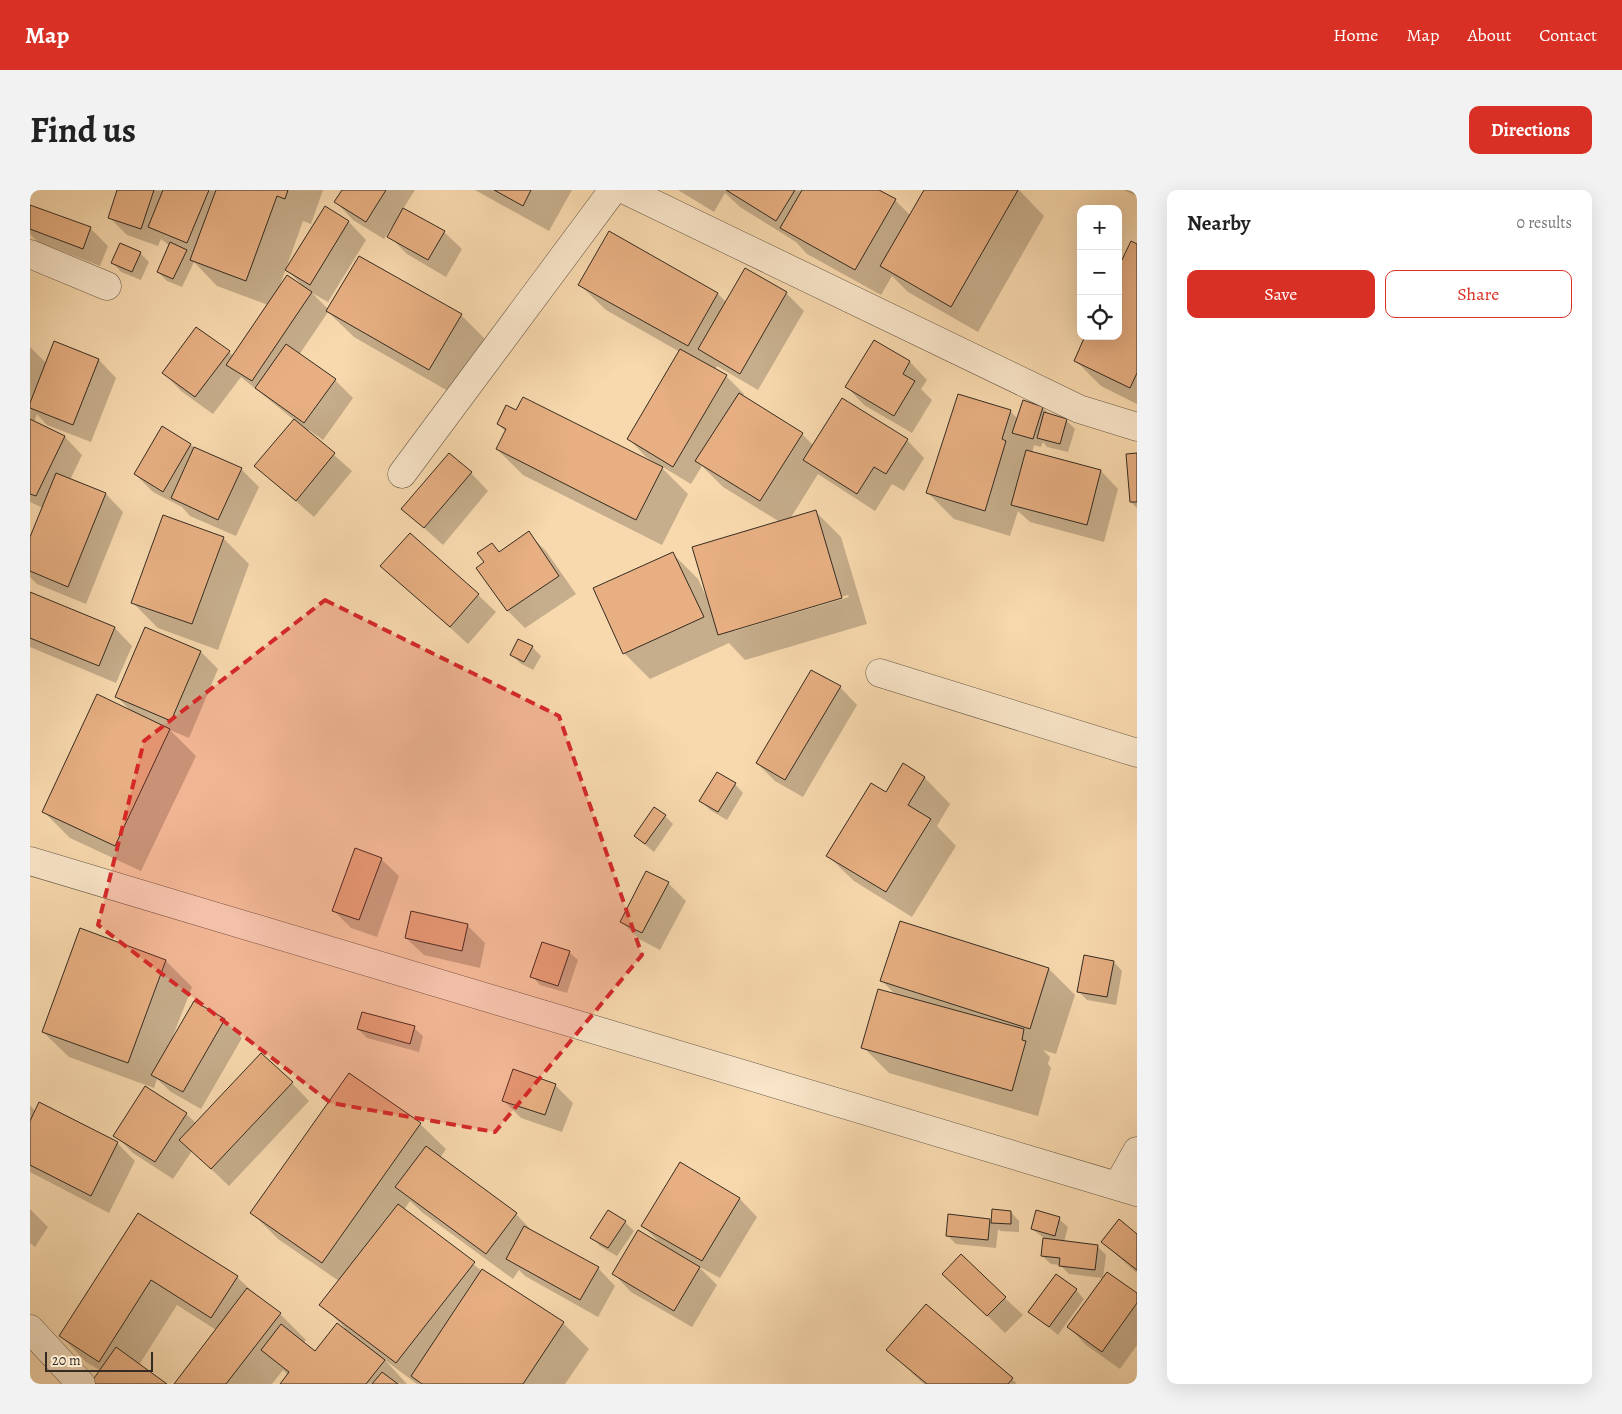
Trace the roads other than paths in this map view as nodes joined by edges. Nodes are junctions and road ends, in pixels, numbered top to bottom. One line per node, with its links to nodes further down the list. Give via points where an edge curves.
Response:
1 (613, 190): 6 (street)
2 (625, 190): 5 (street, via 1079,409)
3 (30, 254): 4 (street)
4 (107, 286)
5 (1137, 428)
6 (402, 474)
7 (880, 672): 8 (street)
8 (1137, 753)
9 (30, 861): 11 (street)
10 (1137, 1151): 11 (street)
11 (1128, 1189)
12 (30, 1329): 13 (street)
13 (81, 1384)

